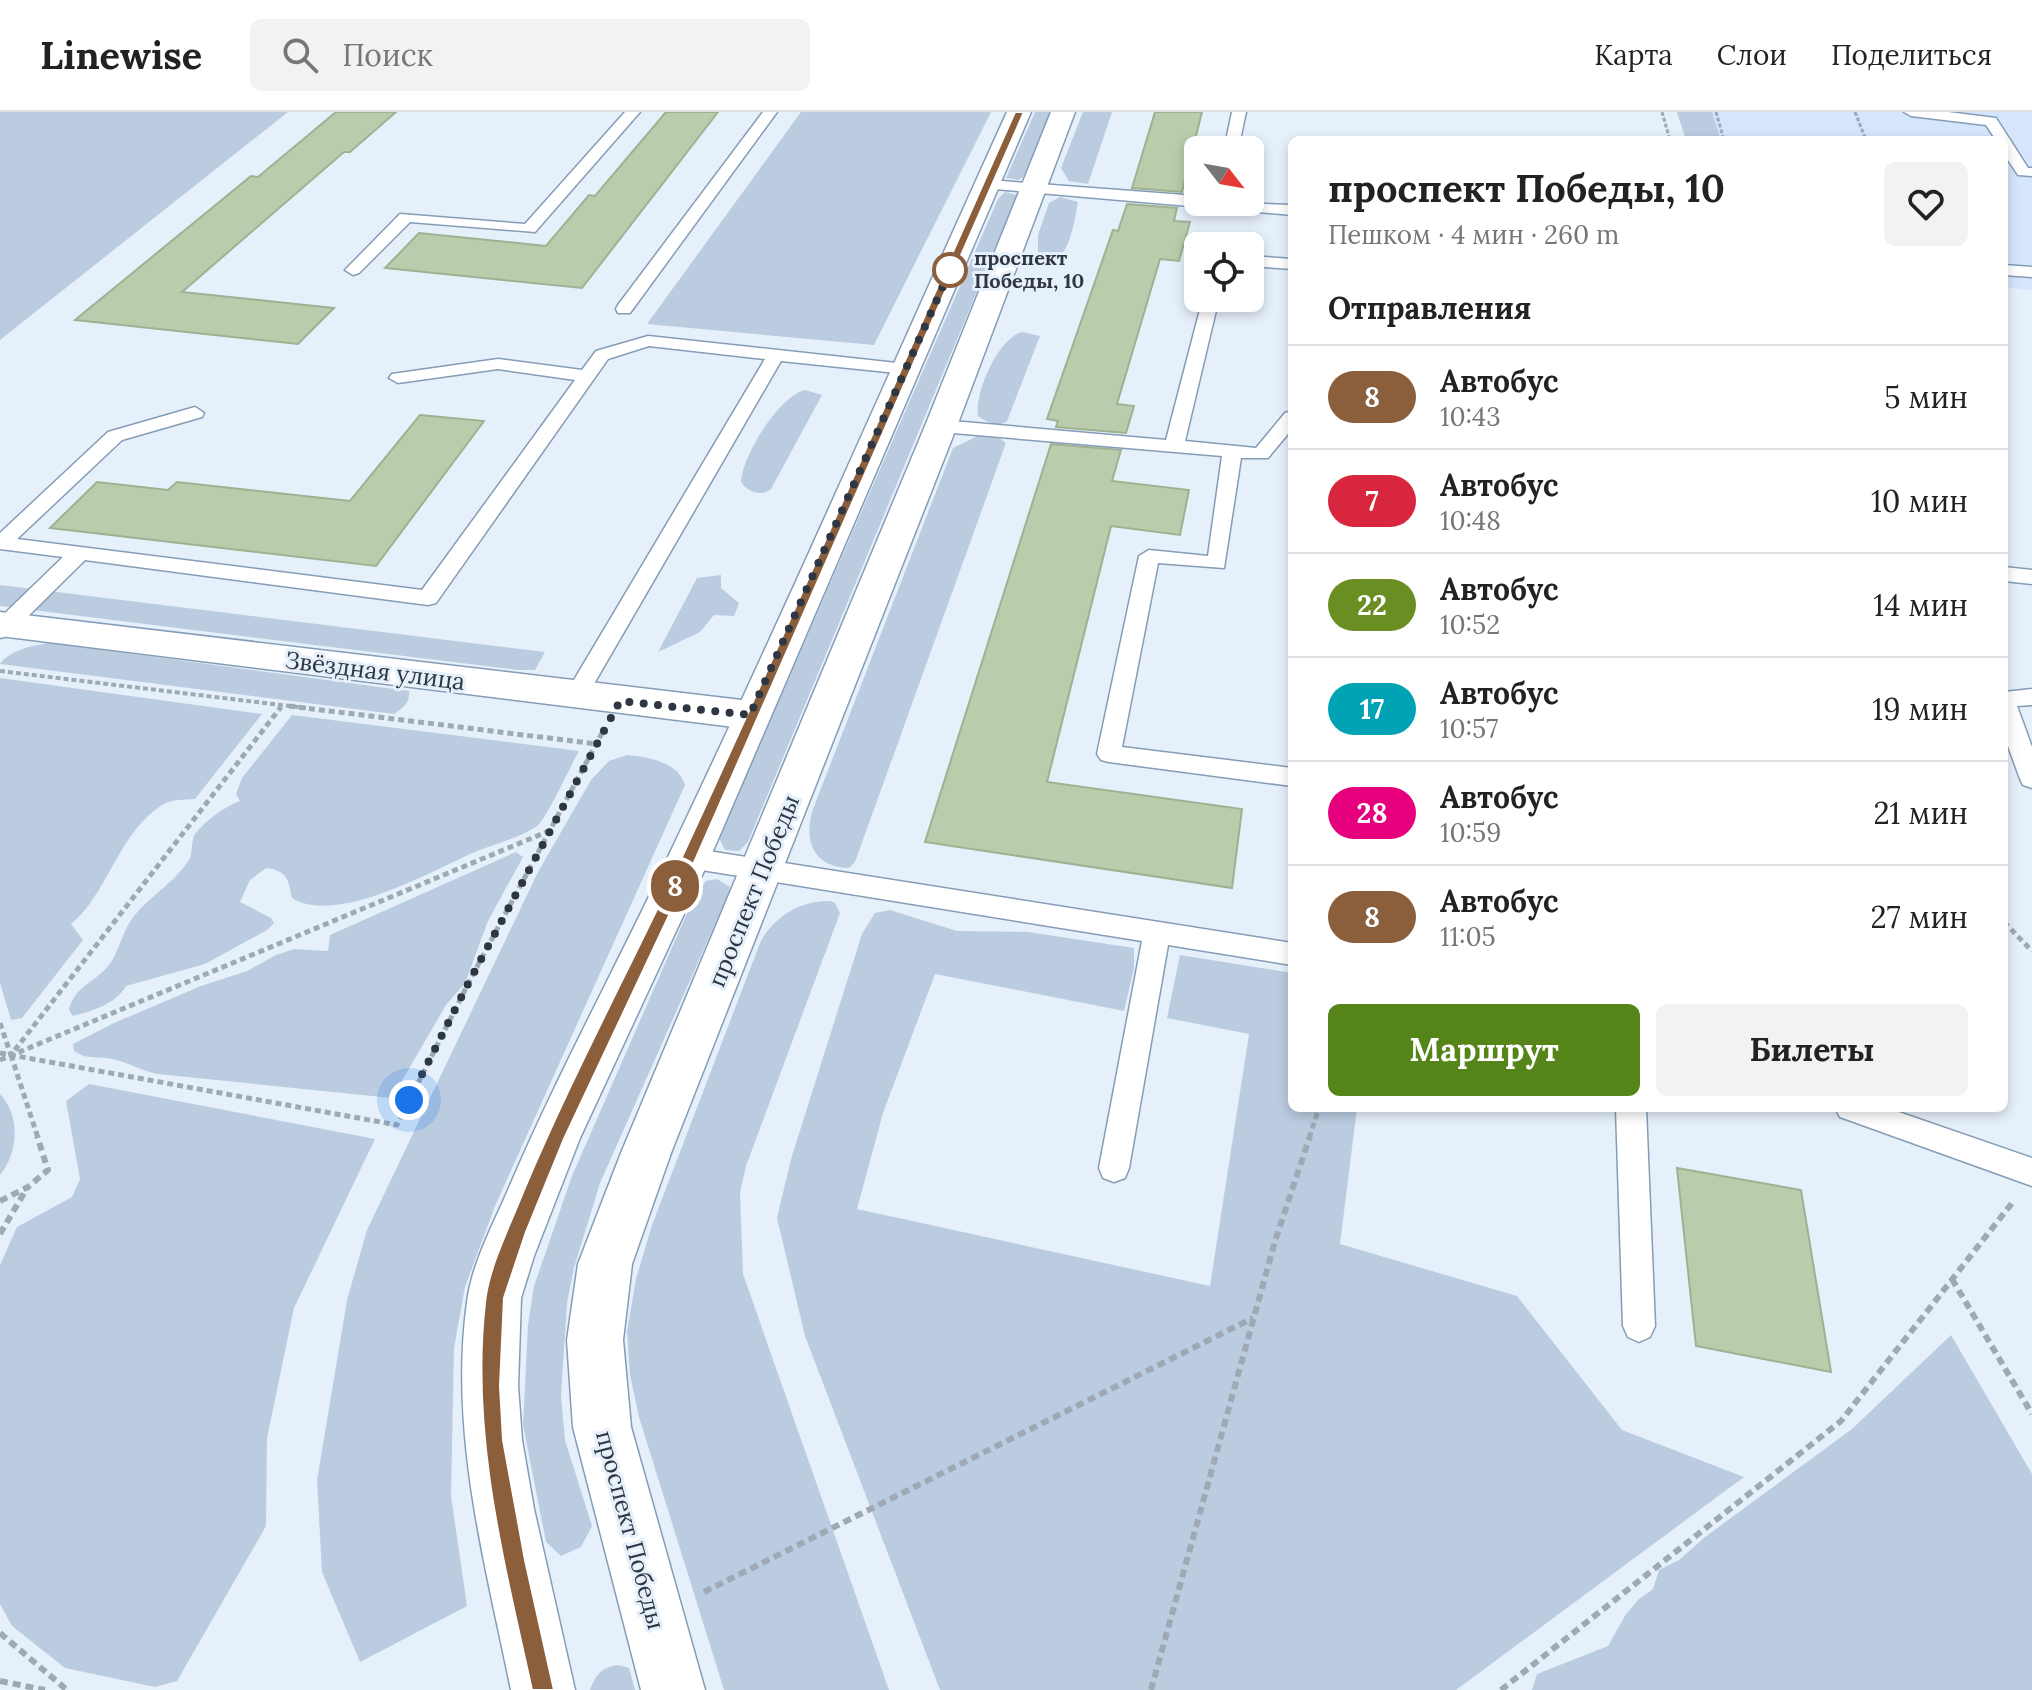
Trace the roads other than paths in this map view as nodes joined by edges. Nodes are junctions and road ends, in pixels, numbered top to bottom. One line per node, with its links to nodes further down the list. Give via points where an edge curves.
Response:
1 (633, 112): 18 (lane, via 529,229 406,217)
2 (770, 112): 21 (lane)
3 (1019, 112): 11 (main road)
4 (1063, 112): 12 (main road, проспект Победы)
5 (1239, 112): 7 (lane)
6 (1911, 112): 8 (lane, via 1991,121)
7 (1234, 136)
8 (2001, 136)
9 (2008, 148): 10 (lane, via 2023,172)
10 (2032, 172)
11 (988, 185): 12 (lane); 24 (main road)
12 (1033, 188): 13 (lane); 29 (main road, проспект Победы)
13 (1184, 200)
14 (1264, 207): 15 (lane)
15 (1288, 210)
16 (1264, 262): 17 (lane)
17 (1288, 264)
18 (353, 270)
19 (2008, 270): 20 (lane)
20 (2032, 272)
21 (624, 309)
22 (1208, 312): 30 (lane)
23 (776, 355): 24 (lane); 25 (lane, via 648,341 602,355); 36 (lane)
24 (906, 369): 39 (main road)
25 (587, 376): 26 (lane, via 498,364); 32 (lane, via 428,598)
26 (398, 378)
27 (195, 413): 32 (lane, via 115,436 1,543)
28 (1288, 422): 31 (lane, via 1261,454)
29 (941, 426): 30 (lane); 44 (main road, проспект Победы)
30 (1174, 446): 31 (lane)
31 (1232, 451): 42 (lane, via 1217,563 1149,556 1109,754)
32 (80, 553): 35 (lane)
33 (2008, 574): 34 (lane)
34 (2032, 577)
35 (2, 627): 36 (main road, Звёздная улица)
36 (576, 695): 39 (main road, Звёздная улица)
37 (2032, 697): 38 (lane)
38 (2008, 701)
39 (750, 715): 43 (main road)
40 (2008, 718): 41 (lane)
41 (2021, 770)
42 (1288, 776)
43 (689, 858): 44 (lane); 52 (main road, via 555,1138 494,1298 493,1440)
44 (763, 869): 45 (lane); 53 (main road, проспект Победы, via 605,1264 595,1340 602,1427)
45 (1157, 932): 46 (lane); 49 (lane)
46 (1288, 953)
47 (1631, 1112): 51 (lane)
48 (1861, 1112): 50 (lane)
49 (1114, 1168)
50 (2032, 1172)
51 (1639, 1326)
52 (543, 1690)
53 (673, 1690)

